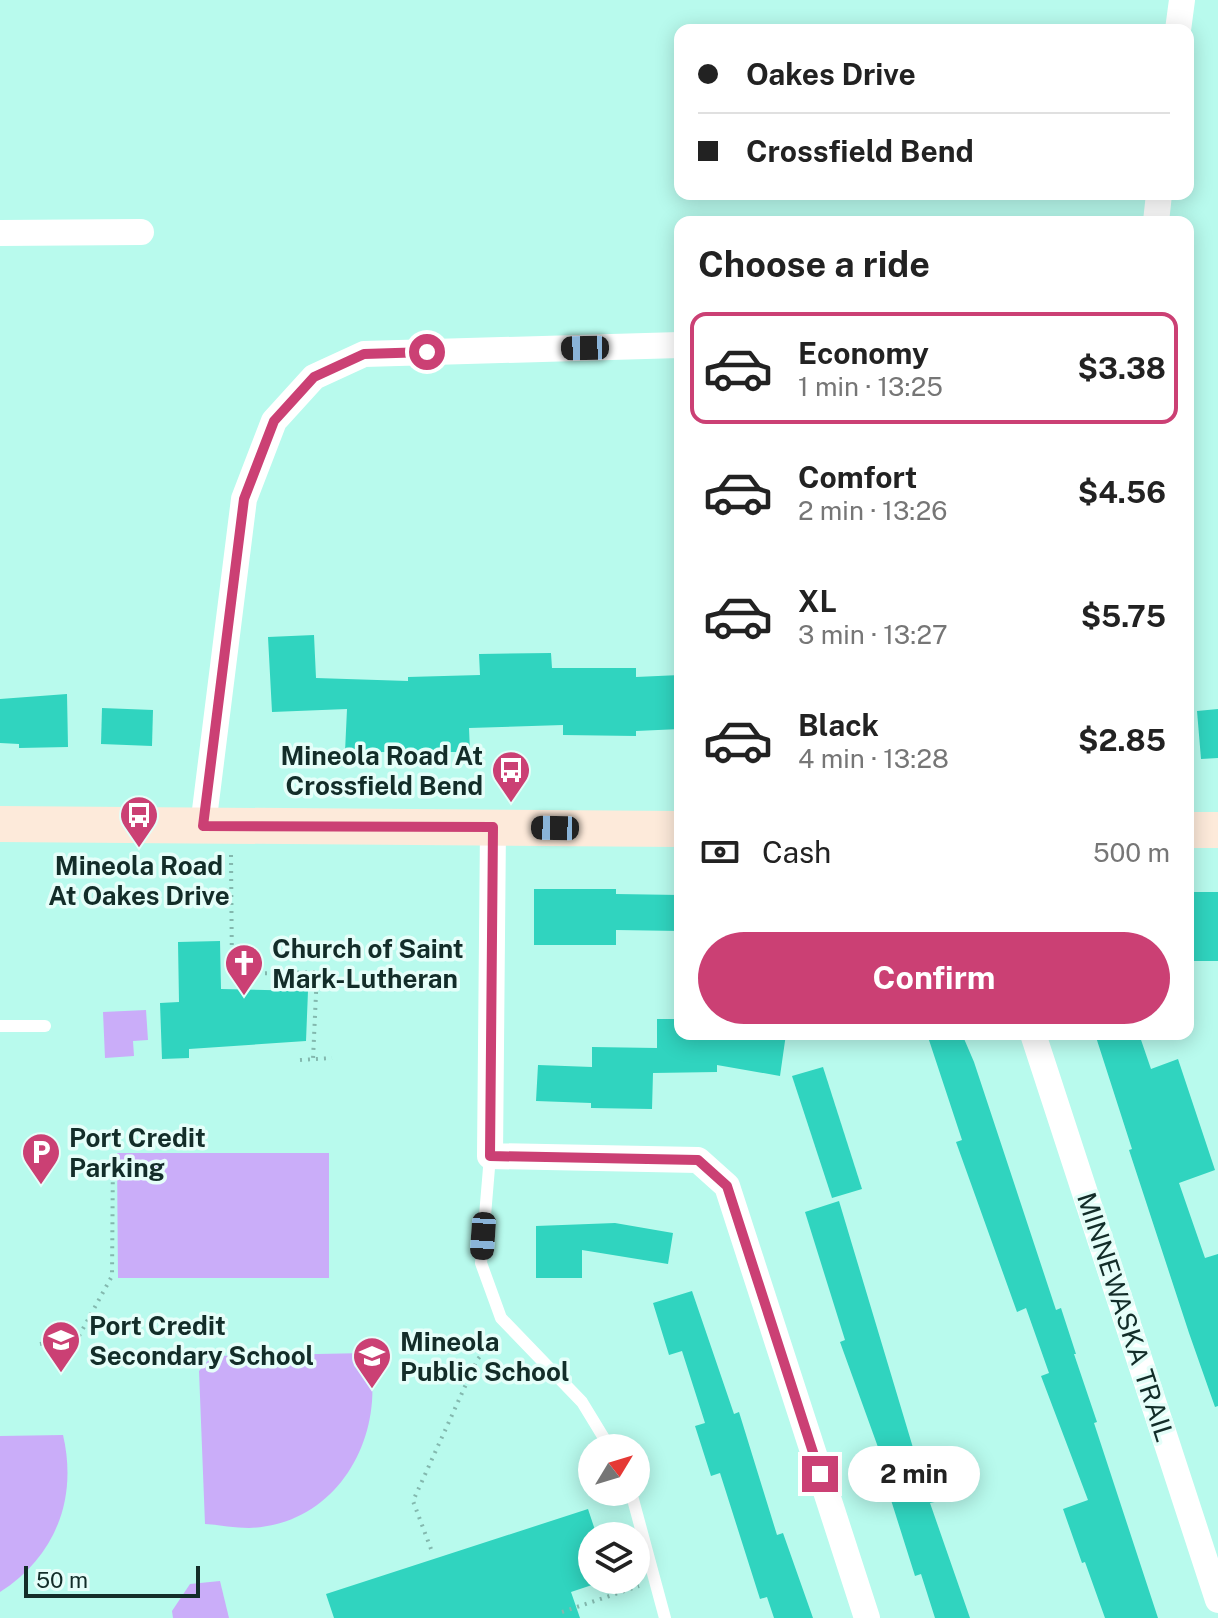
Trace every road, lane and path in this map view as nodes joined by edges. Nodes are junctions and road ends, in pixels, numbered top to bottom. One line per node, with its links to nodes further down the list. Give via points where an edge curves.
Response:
1 (1182, 0): 2 (street)
2 (1179, 24)
3 (141, 232): 4 (street)
4 (0, 233)
5 (674, 345): 7 (street, via 364,354 314,377 274,421 244,499)
6 (0, 824): 7 (street)
7 (203, 826): 8 (street)
8 (493, 827): 9 (street); 20 (street)
9 (674, 829)
10 (1194, 830): 11 (street)
11 (1218, 830)
12 (231, 849): 17 (path, via 232,974 317,972)
13 (0, 1026): 14 (lane)
14 (45, 1026)
15 (1035, 1040): 27 (street, MINNEWASKA TRAIL)
16 (332, 1058): 17 (path)
17 (313, 1059): 18 (path)
18 (300, 1060)
19 (113, 1153): 21 (path, via 112,1276 79,1336)
20 (490, 1156): 23 (lane, via 481,1263 501,1318 582,1402); 30 (street, via 698,1160 727,1186)
21 (40, 1344)
22 (488, 1347): 25 (path, via 477,1360 413,1501)
23 (601, 1434)
24 (635, 1506): 26 (lane)
25 (431, 1549)
26 (655, 1581): 28 (path); 29 (lane)
27 (1218, 1600)
28 (562, 1612)
29 (665, 1618)
30 (867, 1618)

